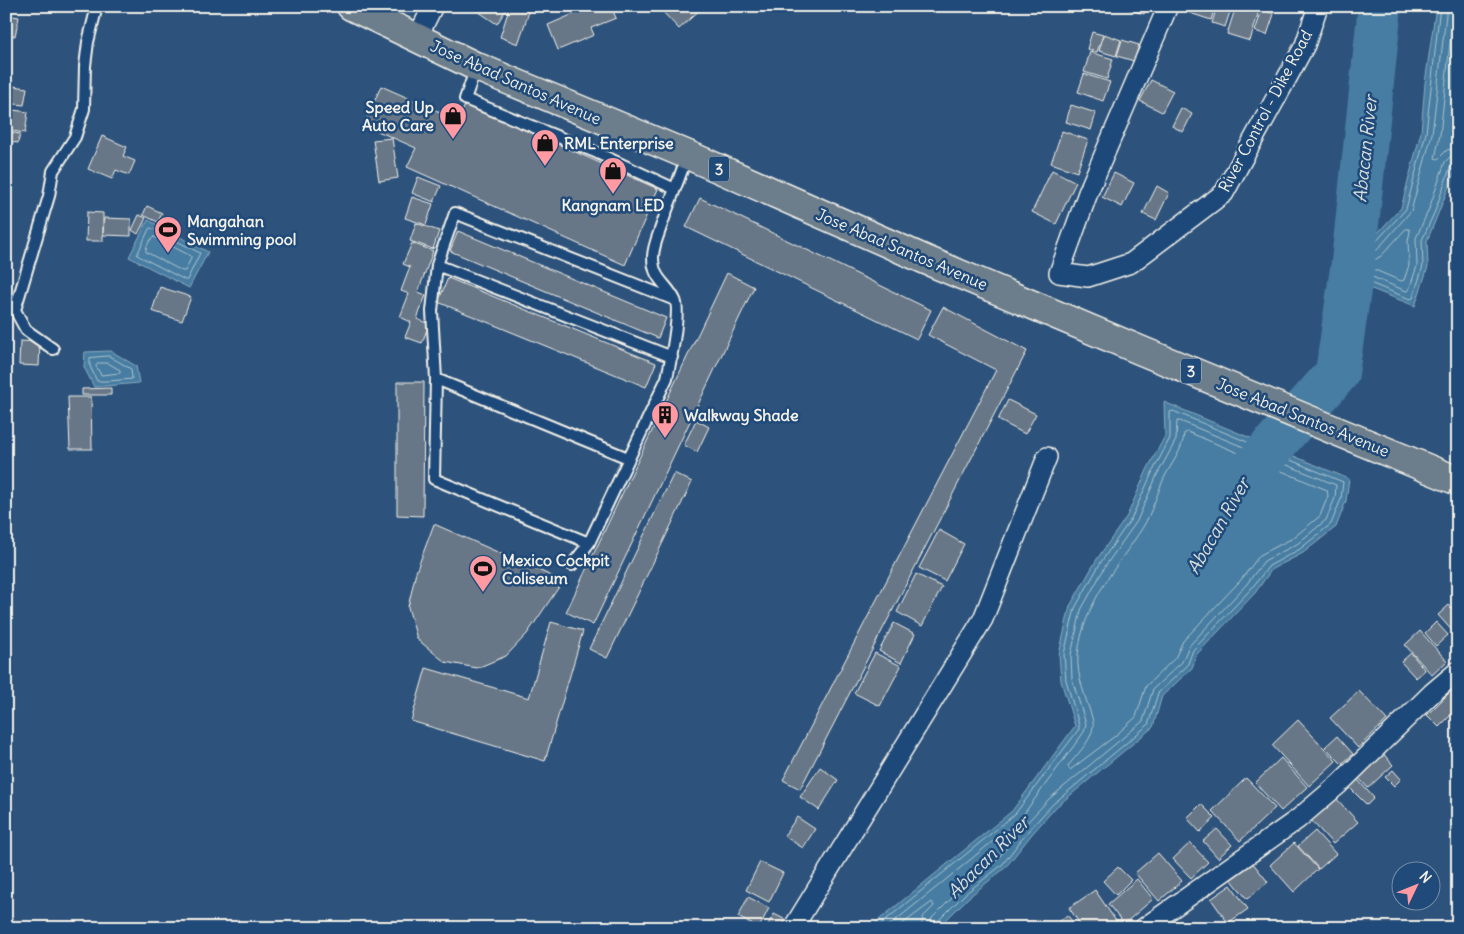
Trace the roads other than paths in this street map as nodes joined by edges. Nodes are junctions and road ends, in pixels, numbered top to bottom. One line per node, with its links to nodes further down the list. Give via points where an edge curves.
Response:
1 (97, 6): 12 (lane, via 88,42 84,109 74,137 53,171 49,196 15,310 26,330)
2 (350, 6): 6 (highway, Jose Abad Santos Avenue / 3)
3 (432, 6): 6 (street)
4 (1168, 6): 5 (street, River Control - Dike Road, via 1089,190 1058,273 1088,277 1131,263 1224,193 1305,45)
5 (1318, 6)
6 (417, 38): 7 (highway, Jose Abad Santos Avenue / 3)
7 (477, 67): 8 (highway, Jose Abad Santos Avenue / 3); 9 (lane, via 465,99 593,151)
8 (688, 155): 9 (lane); 17 (highway, Jose Abad Santos Avenue / 3, via 926,260)
9 (675, 189): 11 (lane, via 653,256 656,275)
10 (437, 265): 11 (lane, via 455,213); 13 (lane); 14 (lane, via 432,311)
11 (675, 300): 13 (lane, via 678,309)
12 (54, 349)
13 (672, 357): 16 (lane, via 667,378)
14 (436, 379): 16 (lane); 18 (lane, via 434,478)
15 (1047, 457): 21 (street, via 982,619)
16 (628, 458): 18 (lane)
17 (1458, 481)
18 (588, 542): 19 (lane)
19 (572, 565)
20 (1458, 671): 22 (street, via 1298,819)
21 (793, 928)
22 (1144, 928)

